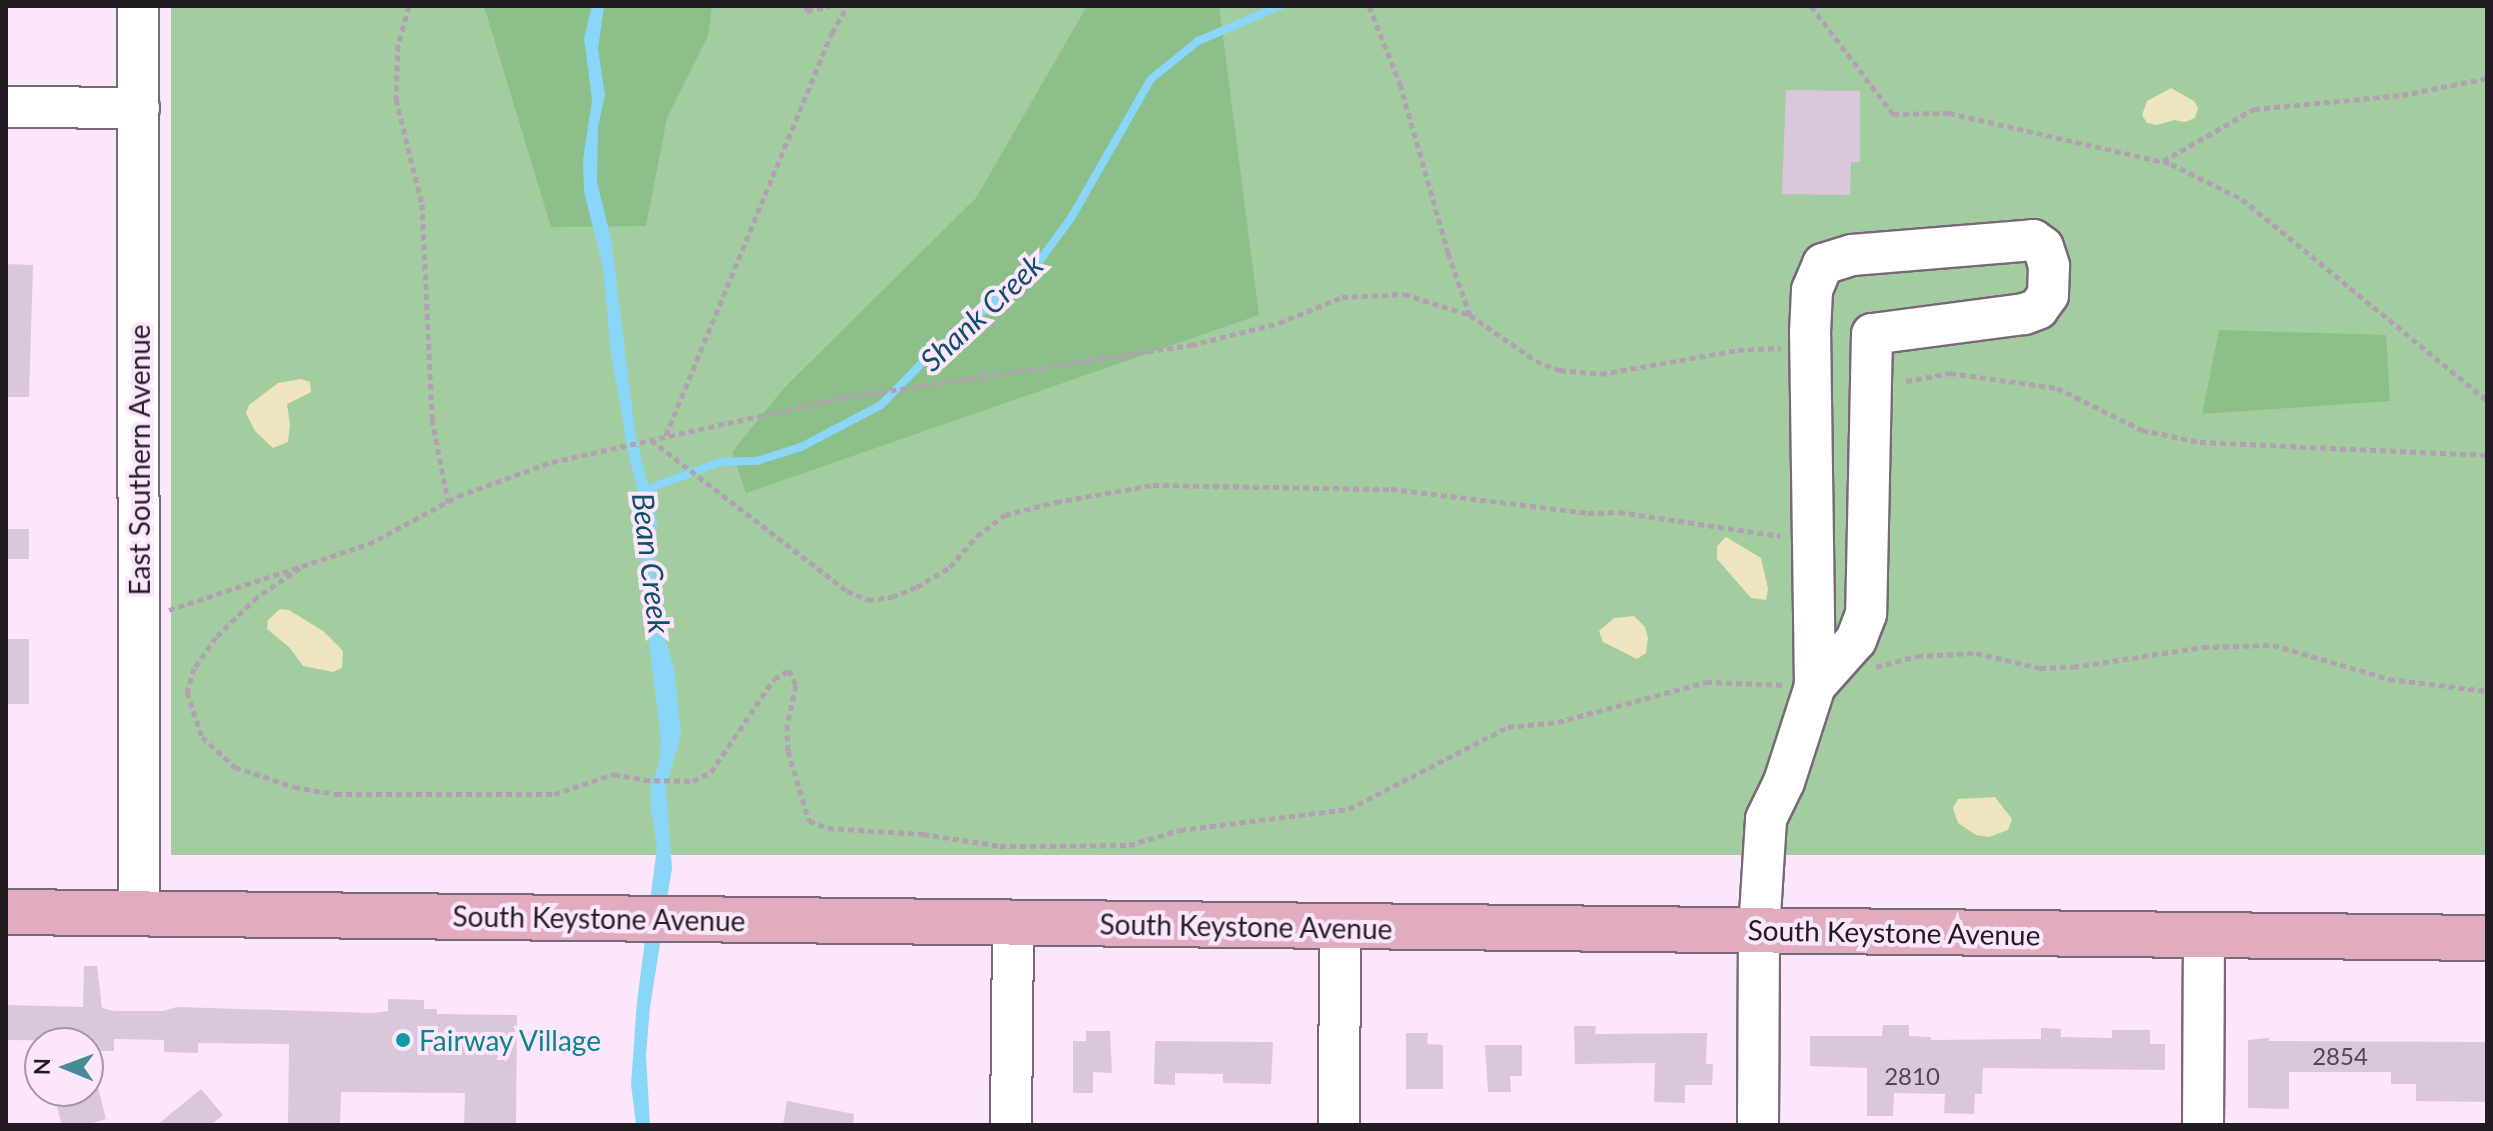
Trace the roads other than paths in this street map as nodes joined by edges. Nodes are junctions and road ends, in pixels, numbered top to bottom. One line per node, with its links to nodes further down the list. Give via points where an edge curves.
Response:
1 (138, 6): 3 (street, East Southern Avenue)
2 (6, 107): 3 (street)
3 (139, 108): 8 (street, East Southern Avenue)
4 (1872, 334): 5 (street); 5 (street, via 2038,309 2048,295 2043,247 2033,240 2009,240 1852,255 1823,264); 6 (street, via 1866,614 1856,640)
5 (1796, 340): 6 (street)
6 (1802, 686): 11 (street, via 1784,782 1766,819)
7 (6, 912): 8 (main road, South Keystone Avenue)
8 (139, 913): 9 (main road, South Keystone Avenue)
9 (1013, 923): 10 (main road, South Keystone Avenue); 14 (street)
10 (1340, 927): 11 (main road, South Keystone Avenue); 15 (street)
11 (1759, 931): 12 (main road, South Keystone Avenue); 16 (street)
12 (2204, 936): 13 (main road, South Keystone Avenue); 17 (street)
13 (2487, 938)
14 (1011, 1125)
15 (1339, 1125)
16 (1758, 1125)
17 (2203, 1125)

